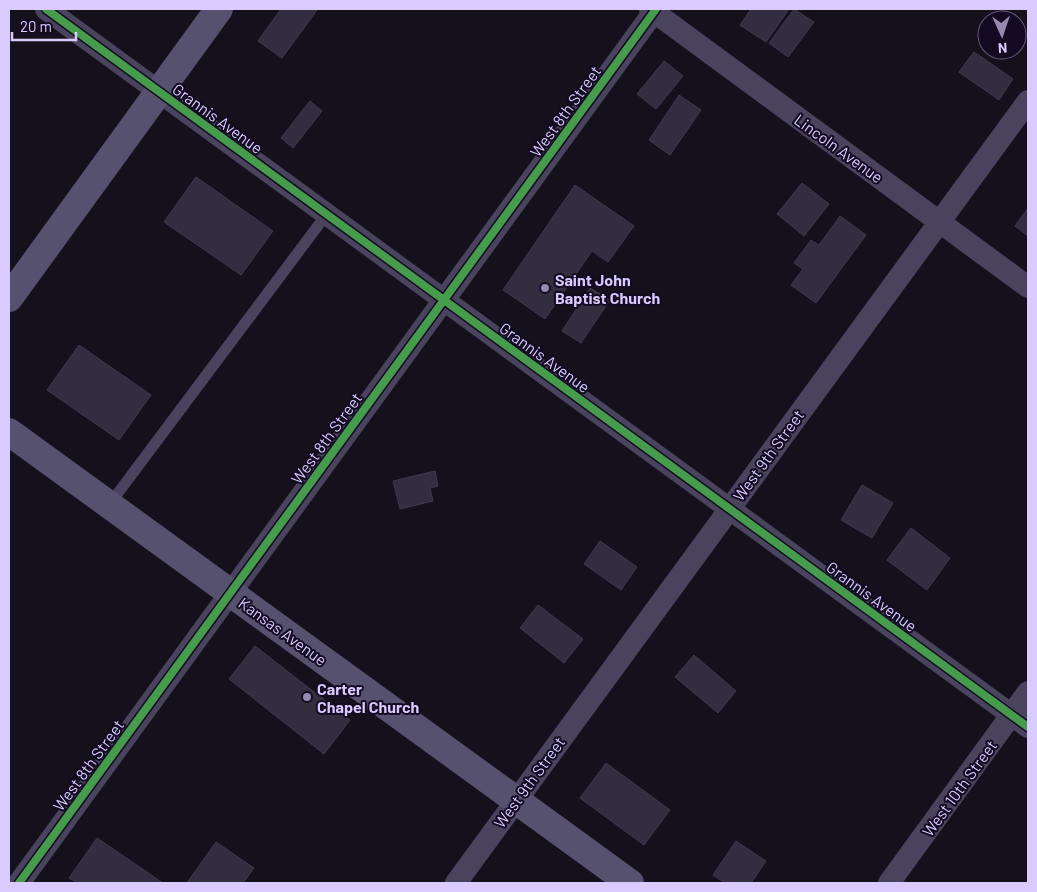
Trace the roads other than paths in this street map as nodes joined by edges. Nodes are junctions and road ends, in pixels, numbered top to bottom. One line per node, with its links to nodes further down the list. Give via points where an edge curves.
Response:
1 (46, 9): 4 (street, Grannis Avenue)
2 (219, 9): 4 (street)
3 (654, 10): 7 (street, Lincoln Avenue); 10 (street, West 8th Street)
4 (160, 92): 6 (street, Grannis Avenue); 9 (street)
5 (1028, 100): 7 (street, West 9th Street)
6 (326, 215): 10 (street, Grannis Avenue); 12 (lane)
7 (940, 222): 8 (street, Lincoln Avenue); 13 (street, West 9th Street)
8 (1028, 287)
9 (9, 298)
10 (443, 301): 13 (street, Grannis Avenue); 14 (street, West 8th Street)
11 (9, 432): 12 (street, Kansas Avenue)
12 (109, 505): 14 (street, Kansas Avenue)
13 (729, 509): 16 (street, Grannis Avenue); 17 (street, West 9th Street)
14 (231, 593): 17 (street, Kansas Avenue); 20 (street, West 8th Street)
15 (1028, 692): 16 (street, West 10th Street)
16 (1020, 721): 23 (street, West 10th Street)
17 (516, 801): 21 (street, West 9th Street); 22 (street, Kansas Avenue)
18 (9, 881): 19 (street)
19 (12, 883)
20 (19, 883)
21 (456, 883)
22 (630, 883)
23 (890, 883)

